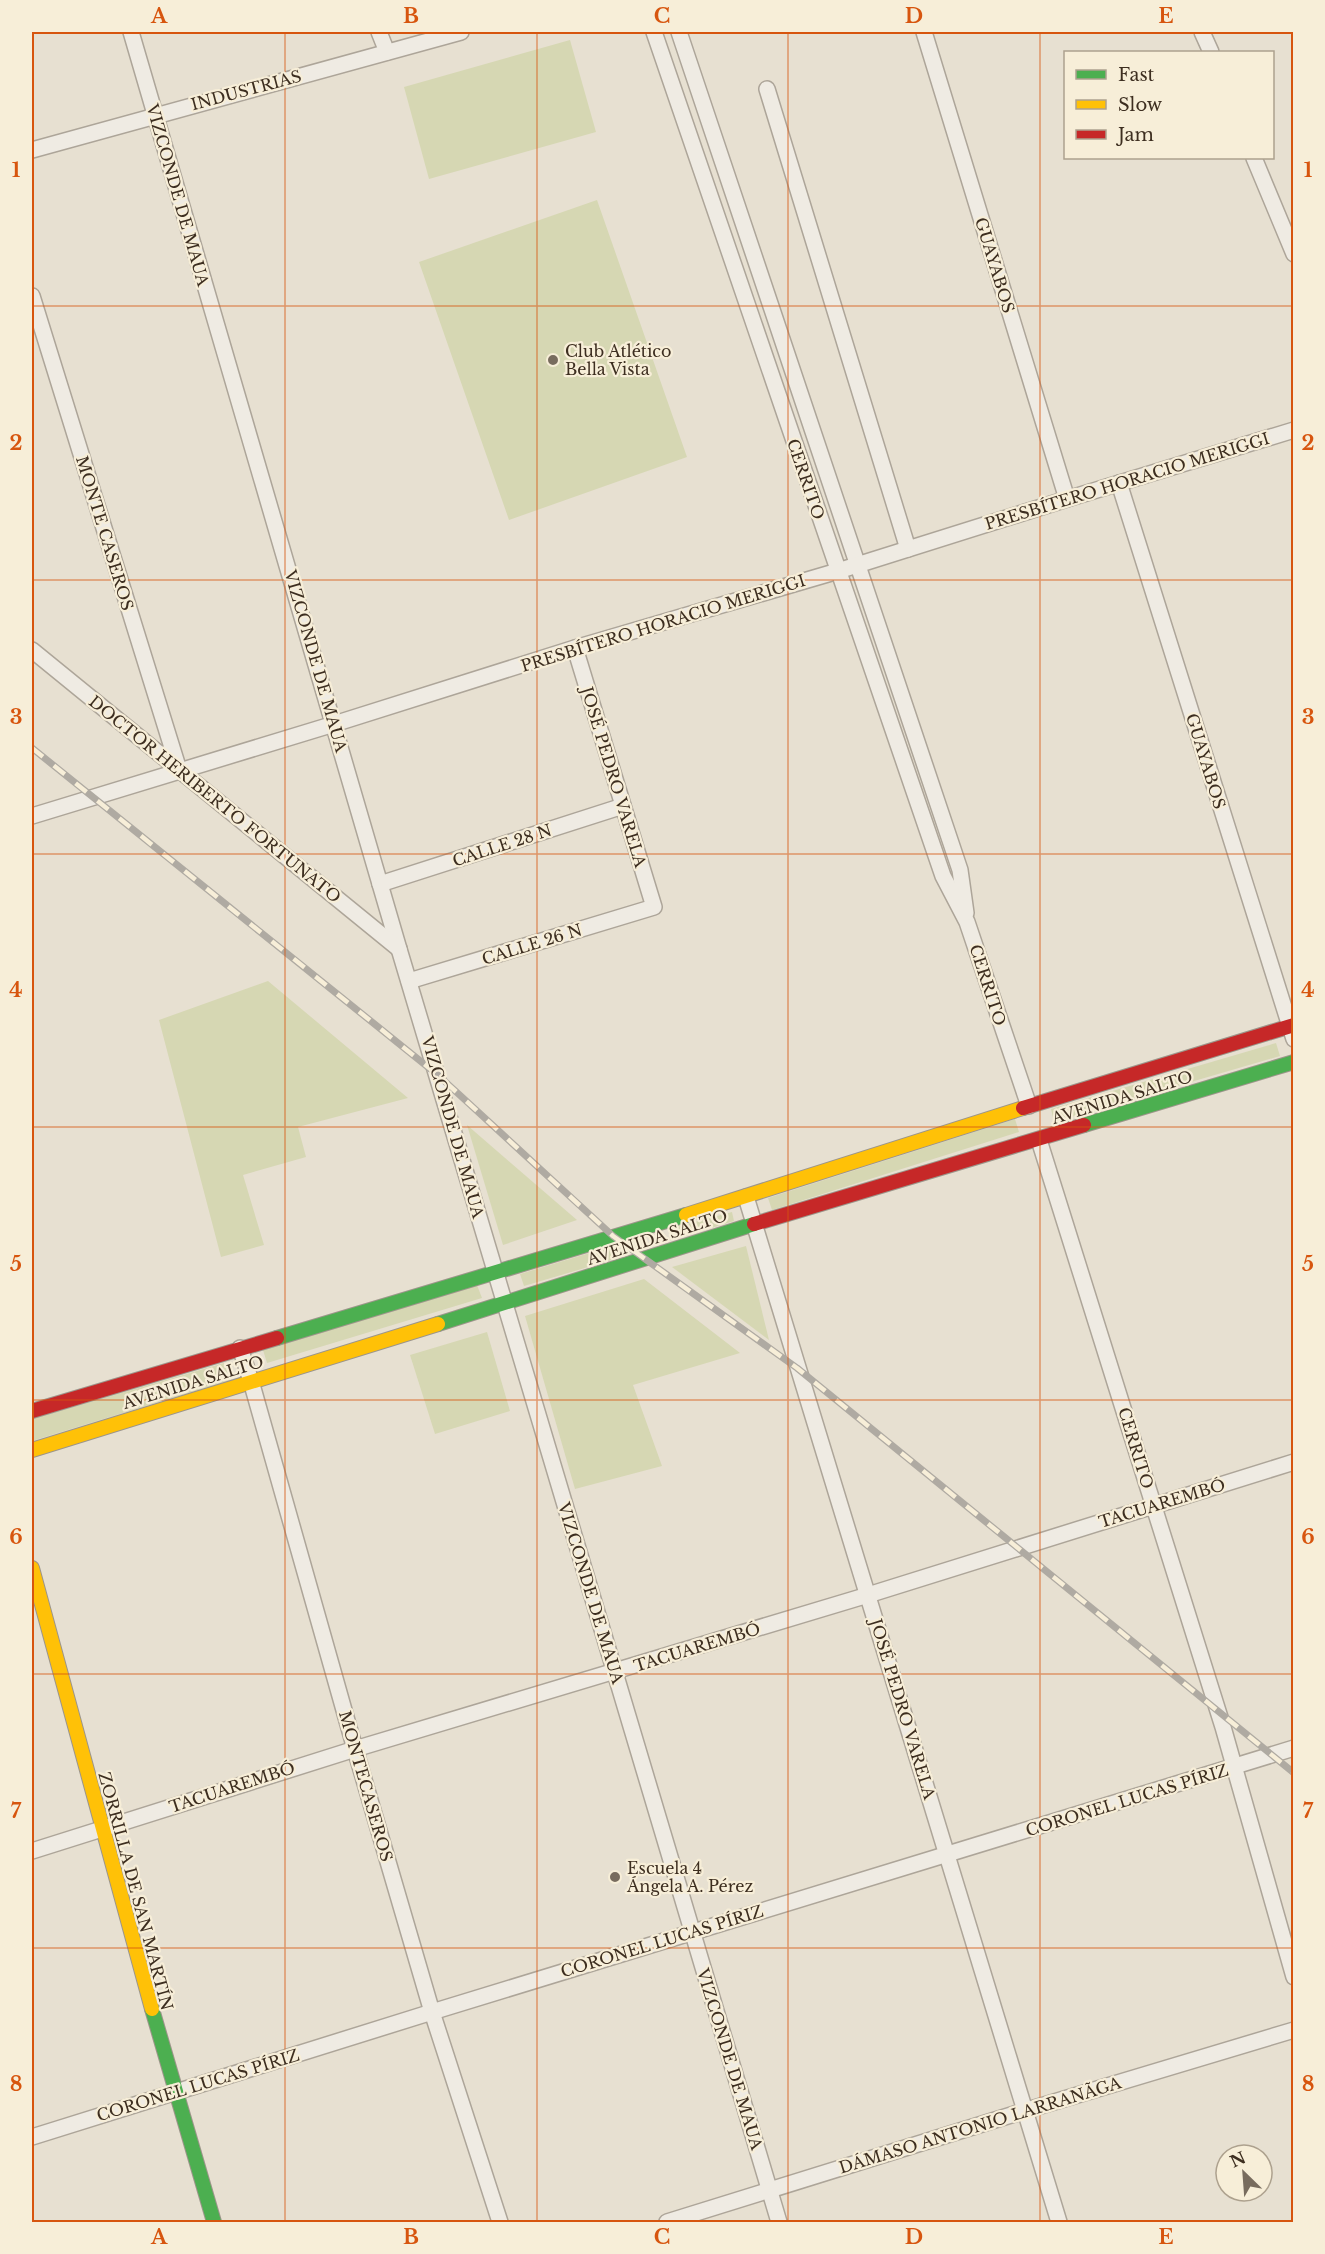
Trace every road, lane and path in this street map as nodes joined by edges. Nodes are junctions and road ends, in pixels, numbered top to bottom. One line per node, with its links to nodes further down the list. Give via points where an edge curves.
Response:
1 (130, 32): 11 (street, VIZCONDE DE MAUA)
2 (379, 32): 9 (street)
3 (461, 32): 9 (street, INDUSTRIAS)
4 (654, 32): 21 (street, CERRITO)
5 (680, 32): 20 (street, CERRITO)
6 (924, 32): 18 (street, GUAYABOS)
7 (1202, 32): 8 (street)
8 (1211, 51)
9 (387, 52): 11 (street, INDUSTRIAS)
10 (767, 89): 19 (street)
11 (154, 115): 12 (street, INDUSTRIAS); 24 (street, VIZCONDE DE MAUA)
12 (32, 150)
13 (1254, 159): 14 (street)
14 (1293, 254)
15 (32, 296): 25 (street, MONTE CASEROS)
16 (1293, 430): 17 (street, PRESBÍTERO HORACIO MERIGGI)
17 (1119, 483): 18 (street, PRESBÍTERO HORACIO MERIGGI); 33 (street, GUAYABOS)
18 (1067, 499): 19 (street, PRESBÍTERO HORACIO MERIGGI)
19 (908, 549): 20 (street, PRESBÍTERO HORACIO MERIGGI)
20 (858, 565): 21 (street, PRESBÍTERO HORACIO MERIGGI); 30 (street, CERRITO, via 960,870)
21 (838, 572): 22 (street, PRESBÍTERO HORACIO MERIGGI); 30 (street, CERRITO, via 943,876)
22 (575, 648): 24 (street, PRESBÍTERO HORACIO MERIGGI); 26 (street, JOSÉ PEDRO VARELA)
23 (32, 650): 25 (street, DOCTOR HERIBERTO FORTUNATO)
24 (334, 724): 25 (street, PRESBÍTERO HORACIO MERIGGI); 28 (street, VIZCONDE DE MAUA)
25 (179, 770): 27 (street, PRESBÍTERO HORACIO MERIGGI); 31 (street, DOCTOR HERIBERTO FORTUNATO)
26 (623, 806): 28 (street, CALLE 28 N); 29 (street, JOSÉ PEDRO VARELA)
27 (32, 816)
28 (381, 884): 31 (street, VIZCONDE DE MAUA)
29 (654, 907): 32 (street, CALLE 26 N)
30 (967, 922): 35 (street, CERRITO)
31 (399, 949): 32 (street, VIZCONDE DE MAUA)
32 (409, 981): 38 (street, VIZCONDE DE MAUA)
33 (1292, 1030): 35 (street, AVENIDA SALTO)
34 (1293, 1062): 35 (street, AVENIDA SALTO)
35 (1034, 1123): 36 (street, AVENIDA SALTO); 37 (street, AVENIDA SALTO); 45 (street, CERRITO)
36 (746, 1197): 37 (street, JOSÉ PEDRO VARELA); 38 (street, AVENIDA SALTO)
37 (754, 1224): 39 (street, AVENIDA SALTO); 47 (street, JOSÉ PEDRO VARELA)
38 (495, 1271): 39 (street, VIZCONDE DE MAUA); 40 (street, AVENIDA SALTO)
39 (505, 1304): 41 (street, AVENIDA SALTO); 48 (street, VIZCONDE DE MAUA)
40 (240, 1348): 41 (street, MONTECASEROS); 42 (street, AVENIDA SALTO)
41 (251, 1381): 43 (street, AVENIDA SALTO); 50 (street, MONTECASEROS)
42 (32, 1411)
43 (32, 1450)
44 (1293, 1462): 45 (street, TACUAREMBÓ)
45 (1154, 1506): 47 (street, TACUAREMBÓ); 51 (street, CERRITO)
46 (32, 1568): 52 (street, ZORRILLA DE SAN MARTÍN)
47 (868, 1594): 48 (street, TACUAREMBÓ); 54 (street, JOSÉ PEDRO VARELA)
48 (614, 1672): 50 (street, TACUAREMBÓ); 55 (street, VIZCONDE DE MAUA)
49 (1293, 1748): 51 (street, CORONEL LUCAS PÍRIZ)
50 (355, 1749): 52 (street, TACUAREMBÓ); 57 (street, MONTECASEROS)
51 (1235, 1768): 54 (street, CORONEL LUCAS PÍRIZ); 56 (street, CERRITO)
52 (101, 1829): 53 (street, TACUAREMBÓ); 59 (street, ZORRILLA DE SAN MARTÍN)
53 (32, 1851)
54 (947, 1853): 55 (street, CORONEL LUCAS PÍRIZ); 60 (street, JOSÉ PEDRO VARELA)
55 (692, 1932): 57 (street, CORONEL LUCAS PÍRIZ); 62 (street, VIZCONDE DE MAUA)
56 (1293, 1977)
57 (432, 2012): 59 (street, CORONEL LUCAS PÍRIZ); 64 (street, MONTECASEROS)
58 (1293, 2030): 60 (street, DÁMASO ANTONIO LARRANÃGA)
59 (175, 2093): 61 (street, CORONEL LUCAS PÍRIZ); 63 (street, ZORRILLA DE SAN MARTÍN)
60 (1024, 2110): 62 (street, DÁMASO ANTONIO LARRANÃGA); 67 (street, JOSÉ PEDRO VARELA)
61 (32, 2137)
62 (770, 2191): 65 (street, DÁMASO ANTONIO LARRANÃGA); 66 (street, VIZCONDE DE MAUA)
63 (214, 2223)
64 (500, 2223)
65 (667, 2223)
66 (779, 2223)
67 (1059, 2223)

